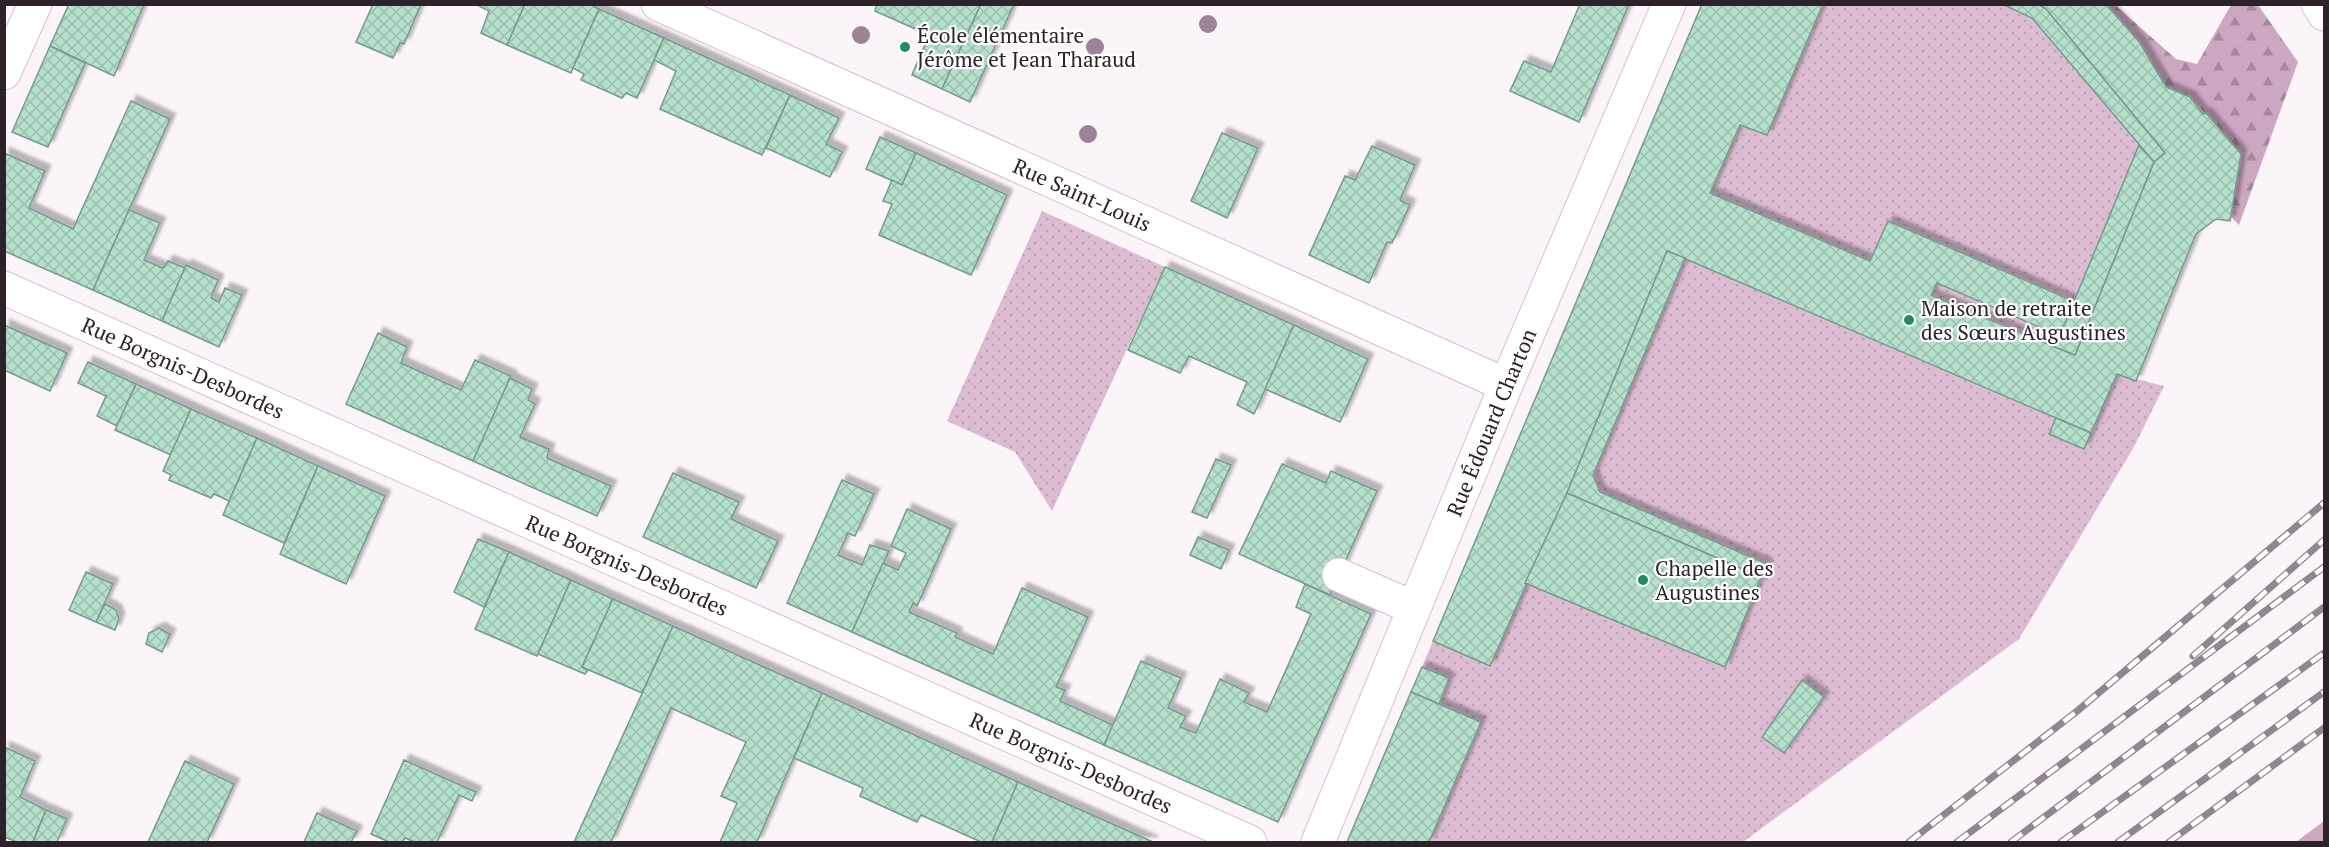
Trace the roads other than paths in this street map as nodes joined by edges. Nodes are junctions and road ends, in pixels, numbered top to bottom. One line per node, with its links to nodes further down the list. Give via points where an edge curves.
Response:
1 (34, 4): 6 (street)
2 (658, 4): 8 (street, Rue Saint-Louis)
3 (1669, 4): 8 (street, Rue Édouard Charton)
4 (2318, 4): 5 (street)
5 (2325, 14)
6 (4, 73)
7 (4, 288): 11 (street, Rue Borgnis-Desbordes)
8 (1506, 385): 10 (street, Rue Édouard Charton)
9 (1339, 575): 10 (street)
10 (1414, 608): 12 (street, Rue Édouard Charton)
11 (1250, 843)
12 (1318, 843)

